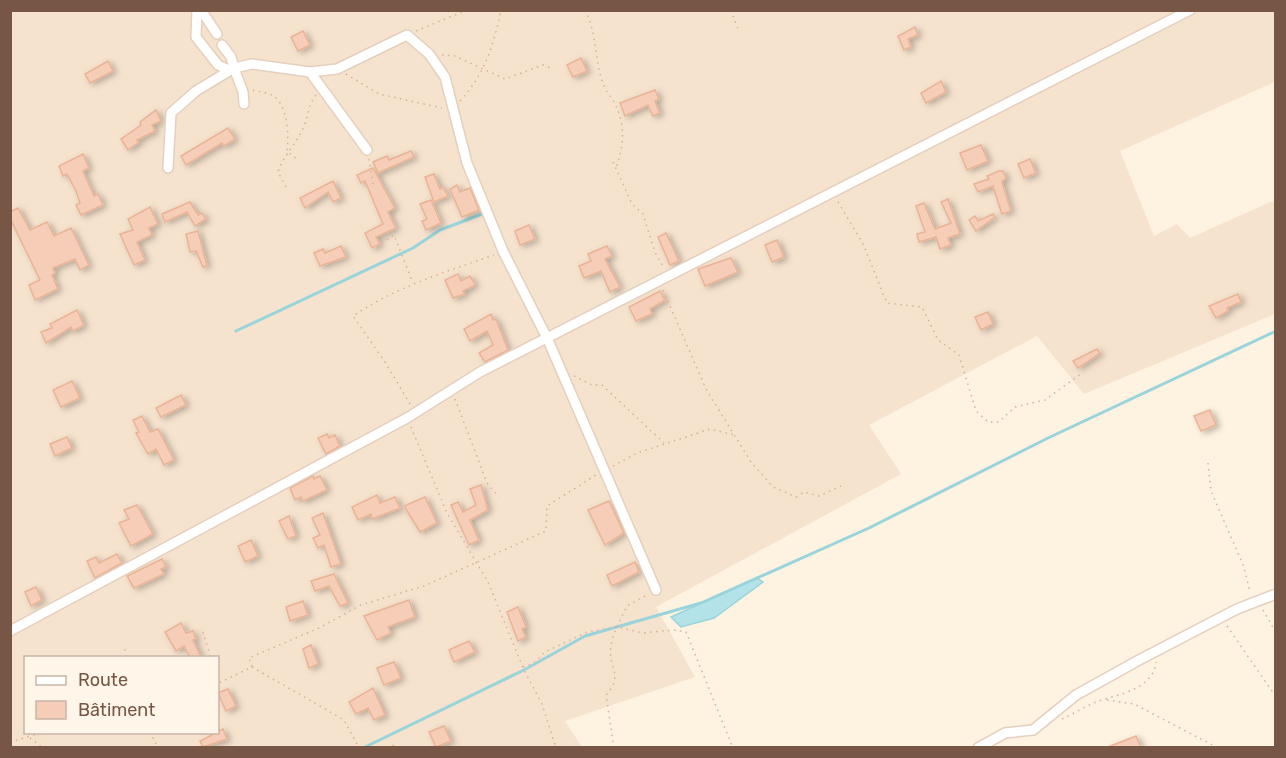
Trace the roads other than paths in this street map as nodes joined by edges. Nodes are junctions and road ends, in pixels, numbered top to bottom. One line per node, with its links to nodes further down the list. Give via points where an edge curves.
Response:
1 (199, 10): 3 (street); 5 (street, via 196,38 218,65)
2 (1190, 10): 10 (street)
3 (217, 34)
4 (222, 45): 5 (street)
5 (233, 71): 6 (street, via 252,64); 7 (street); 9 (street, via 196,91 171,113)
6 (310, 72): 8 (street); 10 (street, via 338,69 407,35 429,54 445,77 467,163 503,251)
7 (244, 104)
8 (367, 150)
9 (168, 168)
10 (548, 340): 11 (street); 13 (street, via 480,372 411,415)
11 (656, 590)
12 (1275, 594): 14 (street, via 1219,618 1076,695 1033,730 1005,734)
13 (10, 631)
14 (978, 747)

